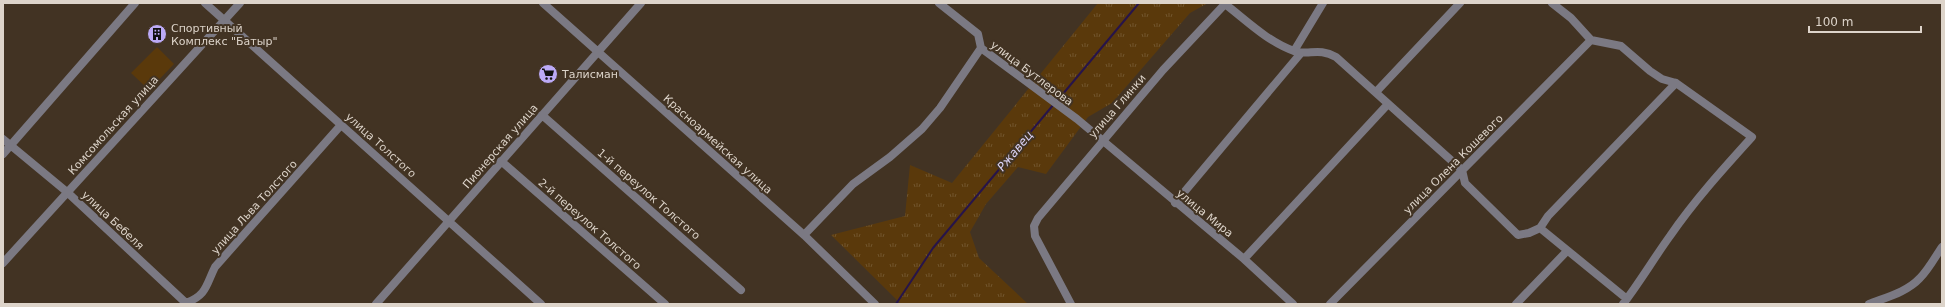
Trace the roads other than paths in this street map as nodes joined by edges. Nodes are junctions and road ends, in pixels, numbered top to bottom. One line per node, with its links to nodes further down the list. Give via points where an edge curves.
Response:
1 (135, 3): 22 (street)
2 (205, 3): 10 (street, улица Толстого)
3 (240, 3): 10 (street, Комсомольская улица)
4 (543, 3): 13 (street, Красноармейская улица)
5 (641, 3): 13 (street, Пионерская улица)
6 (939, 3): 12 (street, улица Бутлерова, via 978,34)
7 (1323, 3): 14 (street)
8 (1460, 3): 16 (street)
9 (1552, 3): 11 (street)
10 (224, 20): 19 (street, улица Толстого); 26 (street, Комсомольская улица)
11 (1592, 40): 15 (street, via 1620,46 1650,71); 25 (street, улица Олена Кошевого)
12 (981, 48): 21 (street, улица Бутлерова, via 1076,119); 30 (street, via 940,108 922,129 853,184)
13 (598, 52): 18 (street, Пионерская улица); 30 (street, Красноармейская улица)
14 (1297, 52): 16 (street, via 1327,52); 21 (street, улица Глинки, via 1274,41 1225,4); 27 (street)
15 (1676, 84): 29 (street, via 1548,216); 36 (street, via 1752,137 1715,178 1669,236 1641,281)
16 (1376, 92): 17 (street)
17 (1388, 104): 25 (street); 33 (street)
18 (542, 115): 24 (street, Пионерская улица); 35 (street, 1-й переулок Толстого)
19 (341, 125): 28 (street, улица Толстого); 37 (street, улица Льва Толстого, via 215,267 206,289)
20 (3, 139): 22 (street, улица Бебеля)
21 (1101, 141): 27 (street, улица Мира); 42 (street, улица Глинки, via 1034,226 1035,236)
22 (11, 146): 23 (street); 26 (street, улица Бебеля)
23 (3, 154)
24 (501, 161): 28 (street, Пионерская улица); 40 (street, 2-й переулок Толстого)
25 (1462, 170): 29 (street, via 1465,183 1518,235); 44 (street, улица Олена Кошевого)
26 (67, 192): 34 (street, Комсомольская улица); 37 (street, улица Бебеля)
27 (1175, 203): 33 (street, улица Мира)
28 (449, 221): 38 (street, Пионерская улица); 39 (street, улица Толстого)
29 (1540, 228): 32 (street)
30 (804, 235): 41 (street, Красноармейская улица)
31 (1942, 246): 46 (street, via 1914,284)
32 (1567, 251): 36 (street); 45 (street)
33 (1244, 259): 43 (street, улица Мира)
34 (3, 263)
35 (740, 290)
36 (1625, 301)
37 (187, 304)
38 (376, 304)
39 (541, 304)
40 (665, 304)
41 (875, 304)
42 (1071, 304)
43 (1293, 304)
44 (1330, 304)
45 (1516, 304)
46 (1869, 304)

